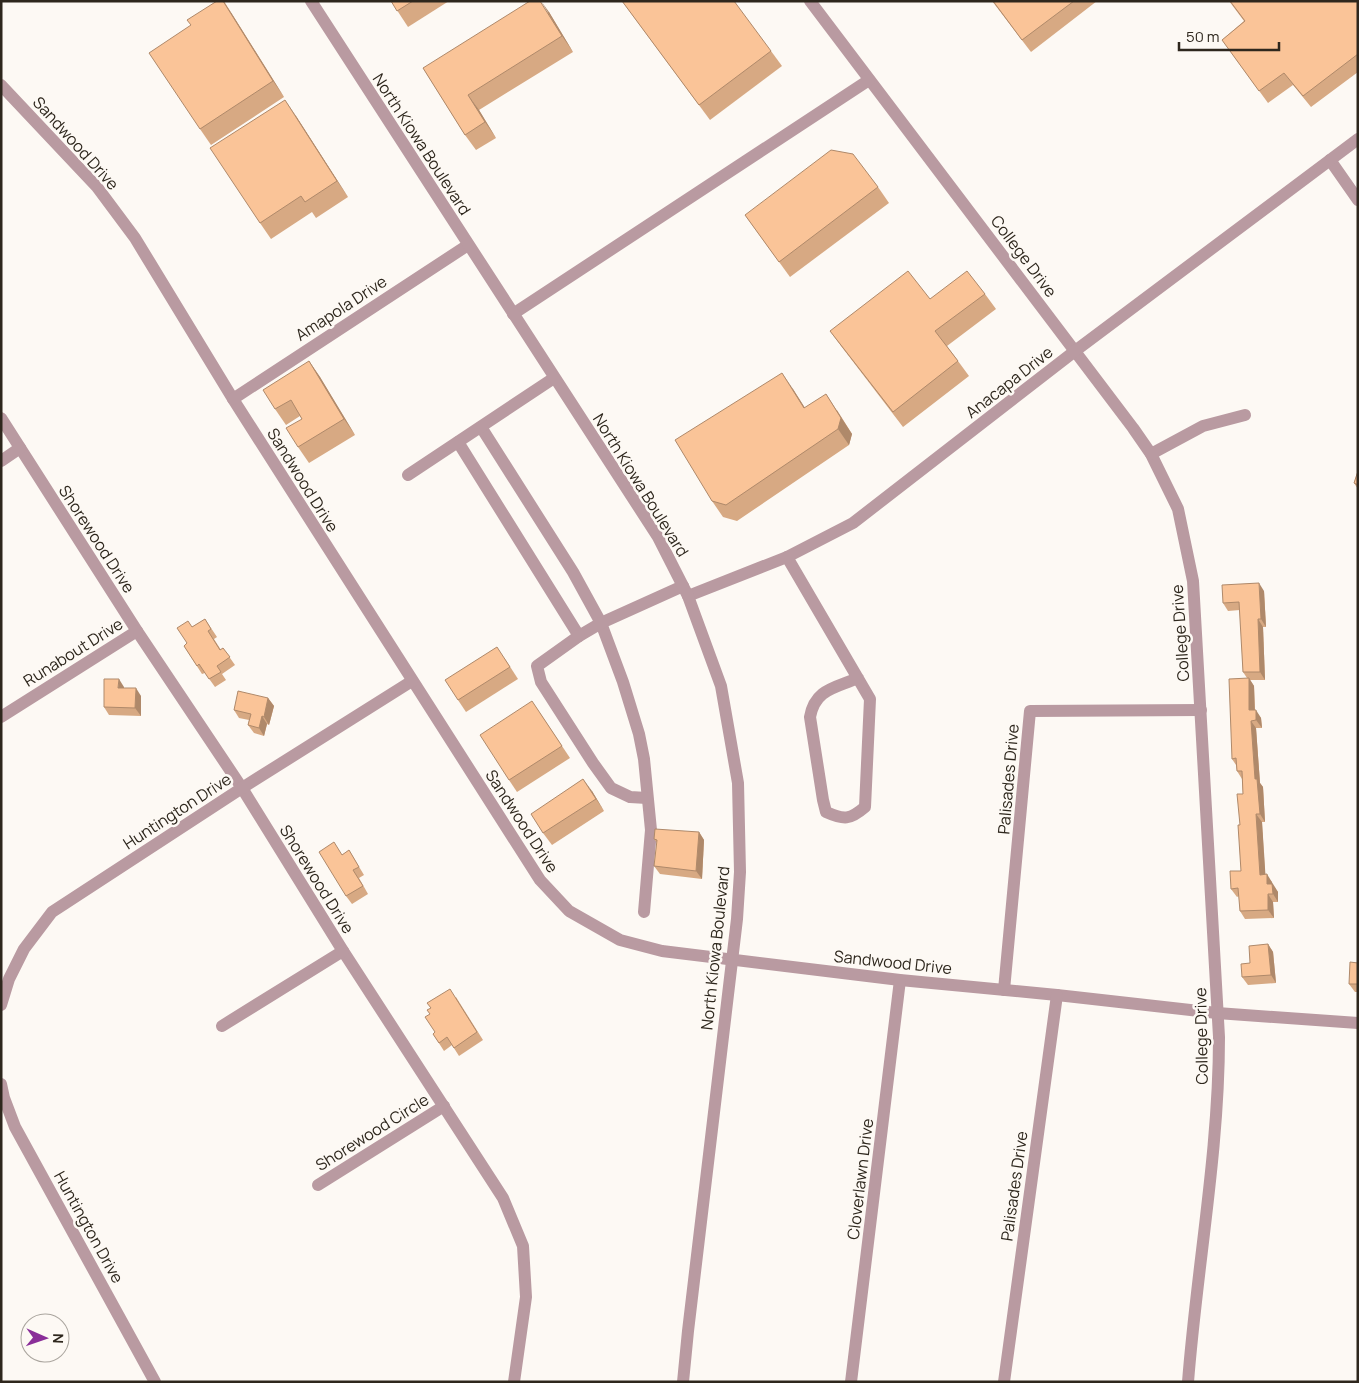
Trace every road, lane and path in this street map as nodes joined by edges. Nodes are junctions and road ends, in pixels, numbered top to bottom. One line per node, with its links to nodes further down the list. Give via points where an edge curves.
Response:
1 (311, 1): 8 (street, North Kiowa Boulevard)
2 (810, 1): 3 (street, College Drive)
3 (869, 80): 9 (street); 10 (street, College Drive)
4 (1, 85): 12 (street, Sandwood Drive, via 97,187 125,224)
5 (1358, 139): 6 (street, Anacapa Drive)
6 (1330, 160): 7 (street); 10 (street, Anacapa Drive)
7 (1358, 200)
8 (468, 245): 9 (street, North Kiowa Boulevard); 12 (street, Amapola Drive)
9 (513, 314): 11 (street, North Kiowa Boulevard)
10 (1075, 351): 18 (street, College Drive); 21 (street, Anacapa Drive, via 853,523)
11 (554, 378): 15 (street); 22 (street, North Kiowa Boulevard, via 658,537)
12 (233, 399): 27 (street, Sandwood Drive)
13 (1245, 415): 18 (street, via 1202,426)
14 (1, 418): 17 (street, Shorewood Drive)
15 (481, 427): 16 (street); 23 (street, via 573,572)
16 (458, 442): 20 (street); 25 (street)
17 (20, 448): 19 (street); 24 (street, Shorewood Drive)
18 (1151, 454): 28 (street, College Drive, via 1178,509 1193,581)
19 (1, 460)
20 (408, 475)
21 (787, 557): 22 (street, Anacapa Drive); 26 (street)
22 (686, 591): 23 (street, Anacapa Drive); 34 (street, North Kiowa Boulevard, via 721,686 738,783 740,872)
23 (601, 623): 25 (street, Anacapa Drive); 31 (street, via 639,734)
24 (137, 631): 29 (street, Runabout Drive); 30 (street, Shorewood Drive)
25 (579, 636): 31 (street, Anacapa Drive, via 537,666 541,682 611,788 630,797)
26 (858, 678): 26 (street, via 870,699 865,807 854,816 840,818 826,812 824,806 810,717 812,706 820,694)
27 (412, 681): 30 (street, Huntington Drive); 34 (street, Sandwood Drive, via 540,880 569,911 620,940 662,951)
28 (1201, 710): 36 (street, Palisades Drive, via 1030,711); 39 (street, College Drive)
29 (1, 717)
30 (242, 788): 33 (street, Shorewood Drive); 38 (street, Huntington Drive, via 52,912 24,949)
31 (647, 798): 32 (street, via 651,830)
32 (644, 912)
33 (343, 951): 41 (street); 43 (street, Shorewood Drive)
34 (732, 959): 35 (street, Sandwood Drive); 47 (street, North Kiowa Boulevard)
35 (900, 980): 36 (street, Sandwood Drive); 48 (street, Cloverlawn Drive)
36 (1004, 990): 37 (street, Sandwood Drive)
37 (1057, 995): 39 (street, Sandwood Drive); 49 (street, Palisades Drive)
38 (1, 1005)
39 (1217, 1014): 40 (street, Sandwood Drive); 50 (street, College Drive, via 1217,1116)
40 (1358, 1023)
41 (222, 1026)
42 (1, 1084): 45 (street, Huntington Drive, via 15,1127)
43 (444, 1106): 44 (street, Shorewood Circle); 46 (street, Shorewood Drive, via 503,1198 523,1246 526,1297)
44 (318, 1186)
45 (156, 1382)
46 (514, 1382)
47 (683, 1382)
48 (851, 1382)
49 (1004, 1382)
50 (1188, 1382)

